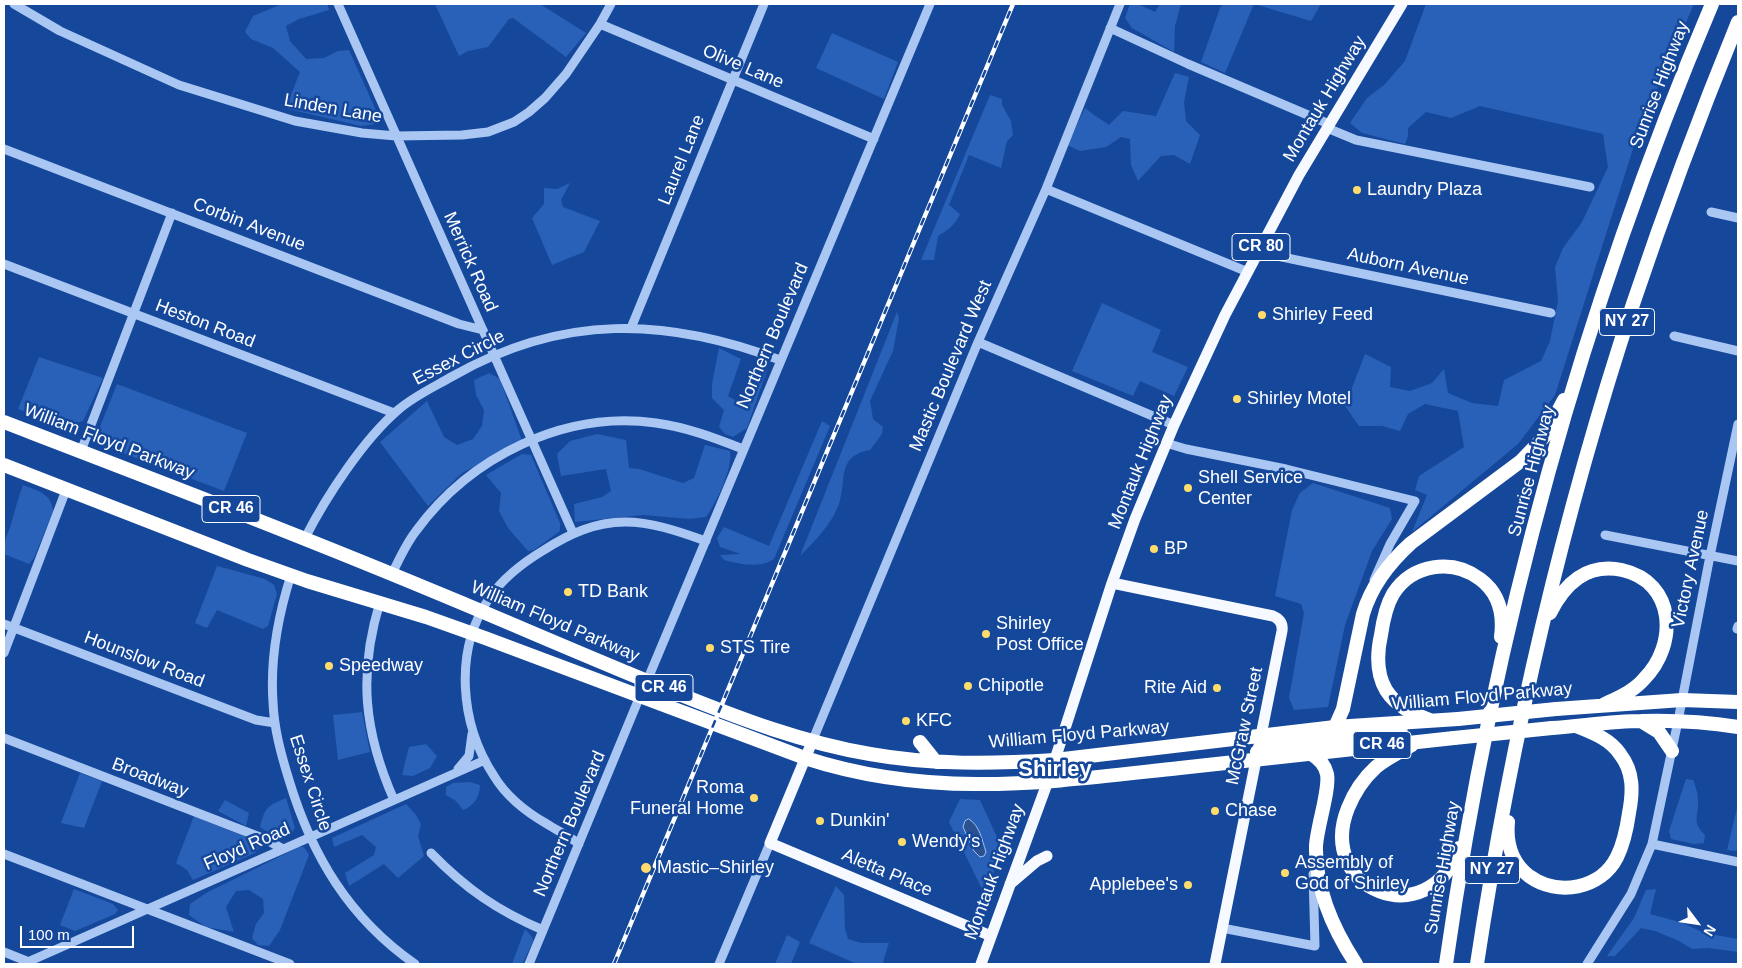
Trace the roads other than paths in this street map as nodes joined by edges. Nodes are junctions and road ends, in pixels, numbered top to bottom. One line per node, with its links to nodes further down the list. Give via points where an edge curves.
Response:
1 (14, 4): 14 (street, Linden Lane, via 60,31 179,85 294,121)
2 (338, 4): 14 (street, Merrick Road)
3 (611, 4): 10 (street, Linden Lane)
4 (764, 4): 12 (street, Laurel Lane)
5 (930, 4): 15 (street, Northern Boulevard)
6 (1120, 4): 11 (street, Mastic Boulevard West)
7 (1402, 4): 13 (main road, Montauk Highway / CR 80)
8 (1712, 4): 33 (highway, Sunrise Highway / NY 27, via 1635,203)
9 (1738, 22): 59 (highway, NY 27, via 1673,188 1633,305 1584,464)
10 (600, 24): 12 (street, Olive Lane); 14 (street, Linden Lane, via 566,74 545,98 514,122 488,132)
11 (1110, 28): 13 (street); 18 (street, Mastic Boulevard West)
12 (732, 80): 15 (street, Olive Lane); 27 (street, Laurel Lane)
13 (1328, 126): 17 (street, via 1356,140); 22 (main road, Montauk Highway / CR 80)
14 (396, 136): 28 (street, Merrick Road)
15 (874, 139): 34 (street, Northern Boulevard)
16 (4, 149): 20 (street, Corbin Avenue)
17 (1590, 187)
18 (1046, 189): 24 (street); 30 (street, Mastic Boulevard West)
19 (1711, 212): 21 (street)
20 (172, 213): 26 (street); 28 (street, Corbin Avenue, via 459,324)
21 (1738, 218)
22 (1258, 252): 24 (main road, Montauk Highway / CR 80); 25 (street, Auborn Avenue)
23 (4, 264): 26 (street, Heston Road)
24 (1248, 272): 38 (main road, Montauk Highway / CR 80)
25 (1551, 313)
26 (134, 314): 35 (street, Heston Road); 42 (street)
27 (630, 328): 32 (street, Essex Circle, via 557,336); 34 (street, Essex Circle, via 696,335)
28 (483, 330): 32 (street, Merrick Road)
29 (1674, 336): 31 (street)
30 (978, 342): 38 (street); 80 (street, Mastic Boulevard West)
31 (1738, 351)
32 (494, 355): 35 (street, Essex Circle, via 427,390); 39 (street, Merrick Road)
33 (1583, 359): 54 (highway, via 1558,412 1538,444 1508,471 1411,543 1390,566); 63 (highway, Sunrise Highway / NY 27, via 1526,561)
34 (780, 360): 41 (street, Northern Boulevard)
35 (394, 413): 47 (street, Essex Circle, via 325,501)
36 (7, 423): 42 (highway, William Floyd Parkway / CR 46)
37 (1738, 424): 49 (street, Victory Avenue)
38 (1174, 425): 40 (main road, Montauk Highway / CR 80)
39 (532, 439): 41 (street, via 592,424 642,421 688,430); 45 (street, Merrick Road); 51 (street, via 481,467 447,495 416,531)
40 (1166, 443): 53 (main road, Montauk Highway / CR 80); 54 (street, via 1415,501 1383,559)
41 (743, 449): 48 (street, Northern Boulevard)
42 (81, 451): 47 (highway, William Floyd Parkway / CR 46)
43 (4, 465): 44 (highway, William Floyd Parkway / CR 46)
44 (66, 490): 52 (highway, William Floyd Parkway / CR 46); 58 (street)
45 (573, 533): 48 (street, via 605,524 636,522); 56 (street, via 516,570 494,591)
46 (1605, 535): 49 (street)
47 (305, 538): 51 (highway, William Floyd Parkway / CR 46)
48 (706, 541): 62 (street, Northern Boulevard)
49 (1710, 556): 50 (street); 65 (street, Victory Avenue)
50 (1738, 561)
51 (392, 574): 56 (highway, William Floyd Parkway / CR 46)
52 (290, 575): 55 (highway, William Floyd Parkway / CR 46); 71 (street, Essex Circle, via 274,656)
53 (1112, 583): 77 (main road, McGraw Street, via 1279,619 1282,628); 87 (main road, Montauk Highway / CR 80)
54 (1367, 600): 74 (highway, via 1343,709)
55 (380, 602): 60 (highway, William Floyd Parkway / CR 46); 96 (street, via 368,660 368,716 377,755)
56 (482, 611): 60 (street); 62 (highway, William Floyd Parkway / CR 46)
57 (4, 624): 58 (street, Hounslow Road)
58 (14, 628): 61 (street); 71 (street, Hounslow Road, via 256,720)
59 (1541, 629): 67 (highway, via 1568,586 1594,570 1610,568 1625,571 1639,577 1654,590 1667,619 1667,635 1660,658 1638,686); 92 (highway, NY 27)
60 (473, 634): 64 (highway, William Floyd Parkway / CR 46); 76 (street, via 466,680)
61 (4, 653)
62 (647, 682): 80 (highway, William Floyd Parkway / CR 46, via 755,724)
63 (1497, 682): 68 (highway, via 1502,618 1500,606 1490,589 1478,577 1455,567 1435,567 1411,576 1396,589 1387,607 1378,648 1379,671 1395,701 1410,712); 97 (highway, Sunrise Highway / NY 27)
64 (640, 696): 85 (highway, William Floyd Parkway / CR 46); 100 (street, Northern Boulevard)
65 (1682, 700): 66 (highway, William Floyd Parkway / CR 46); 67 (highway, William Floyd Parkway / CR 46); 70 (street, Victory Avenue)
66 (1738, 702)
67 (1602, 705): 68 (highway, William Floyd Parkway / CR 46, bridge)
68 (1435, 721): 72 (highway, William Floyd Parkway / CR 46)
69 (1641, 721): 70 (highway, William Floyd Parkway / CR 46); 73 (highway, William Floyd Parkway / CR 46); 82 (highway, via 1659,732)
70 (1678, 721): 75 (highway, William Floyd Parkway / CR 46); 82 (street, Victory Avenue)
71 (275, 723): 98 (street, Essex Circle, via 283,761)
72 (1418, 723): 74 (highway, William Floyd Parkway / CR 46); 84 (highway, via 1382,734 1268,746)
73 (1576, 726): 79 (highway, William Floyd Parkway / CR 46, bridge); 92 (highway, via 1603,738 1616,749 1626,763 1631,779 1631,800 1623,843 1615,861 1602,876 1584,885 1558,888 1536,880 1522,869 1511,852 1508,840)
74 (1335, 727): 77 (highway, William Floyd Parkway / CR 46)
75 (1738, 727)
76 (472, 732): 86 (street); 90 (street, via 469,756)
77 (1261, 735): 84 (main road, McGraw Street); 87 (highway, William Floyd Parkway / CR 46)
78 (4, 738): 103 (street, Broadway, via 258,836)
79 (1420, 741): 83 (highway, William Floyd Parkway / CR 46); 97 (highway, via 1376,768 1354,795 1341,837 1351,869 1379,892 1400,896 1424,891 1451,867)
80 (812, 742): 85 (main road); 88 (highway, William Floyd Parkway / CR 46)
81 (920, 742): 88 (highway)
82 (1672, 751): 101 (street, Victory Avenue)
83 (1311, 754): 84 (highway, William Floyd Parkway / CR 46); 102 (highway, via 1324,765 1328,776)
84 (1256, 756): 89 (highway, William Floyd Parkway / CR 46); 110 (main road, McGraw Street)
85 (805, 758): 93 (highway, William Floyd Parkway / CR 46, via 867,775 914,782 980,785); 99 (main road)
86 (485, 760): 90 (street, Floyd Road); 100 (street, via 494,778 519,804)
87 (1055, 760): 88 (highway, William Floyd Parkway / CR 46); 93 (main road, Montauk Highway / CR 80)
88 (936, 762)
89 (1169, 769): 91 (highway, William Floyd Parkway / CR 46); 94 (highway)
90 (452, 774): 96 (street, Floyd Road)
91 (1123, 774): 93 (highway, William Floyd Parkway / CR 46); 95 (highway)
92 (1510, 776): 123 (highway, NY 27)
93 (1048, 781): 108 (main road, Montauk Highway / CR 80)
94 (1157, 781)
95 (1143, 782)
96 (394, 800): 98 (street, Floyd Road)
97 (1470, 817): 122 (highway, Sunrise Highway / NY 27)
98 (309, 838): 103 (street, Floyd Road); 116 (street, Essex Circle, via 348,900 387,942)
99 (770, 843): 112 (main road, Aletta Place); 118 (street)
100 (579, 844): 111 (street, Northern Boulevard)
101 (1652, 844): 107 (street); 124 (street, Victory Avenue, via 1625,905)
102 (1316, 846): 110 (street, via 1313,869 1315,946); 121 (highway, via 1318,876 1328,912)
103 (283, 849): 109 (street, Floyd Road)
104 (4, 854): 109 (street)
105 (431, 854): 111 (street, via 487,902)
106 (1046, 856): 108 (main road)
107 (1738, 862)
108 (1009, 885): 112 (main road, Montauk Highway / CR 80)
109 (148, 910): 114 (street, Floyd Road); 115 (street)
110 (1222, 928): 120 (main road, McGraw Street)
111 (543, 930): 117 (street, Northern Boulevard)
112 (991, 936): 119 (main road, Montauk Highway / CR 80)
113 (4, 952): 114 (street)
114 (26, 963)
115 (290, 964)
116 (415, 964)
117 (529, 964)
118 (719, 964)
119 (981, 964)
120 (1215, 964)
121 (1356, 964)
122 (1446, 964)
123 (1477, 964)
124 (1588, 964)

